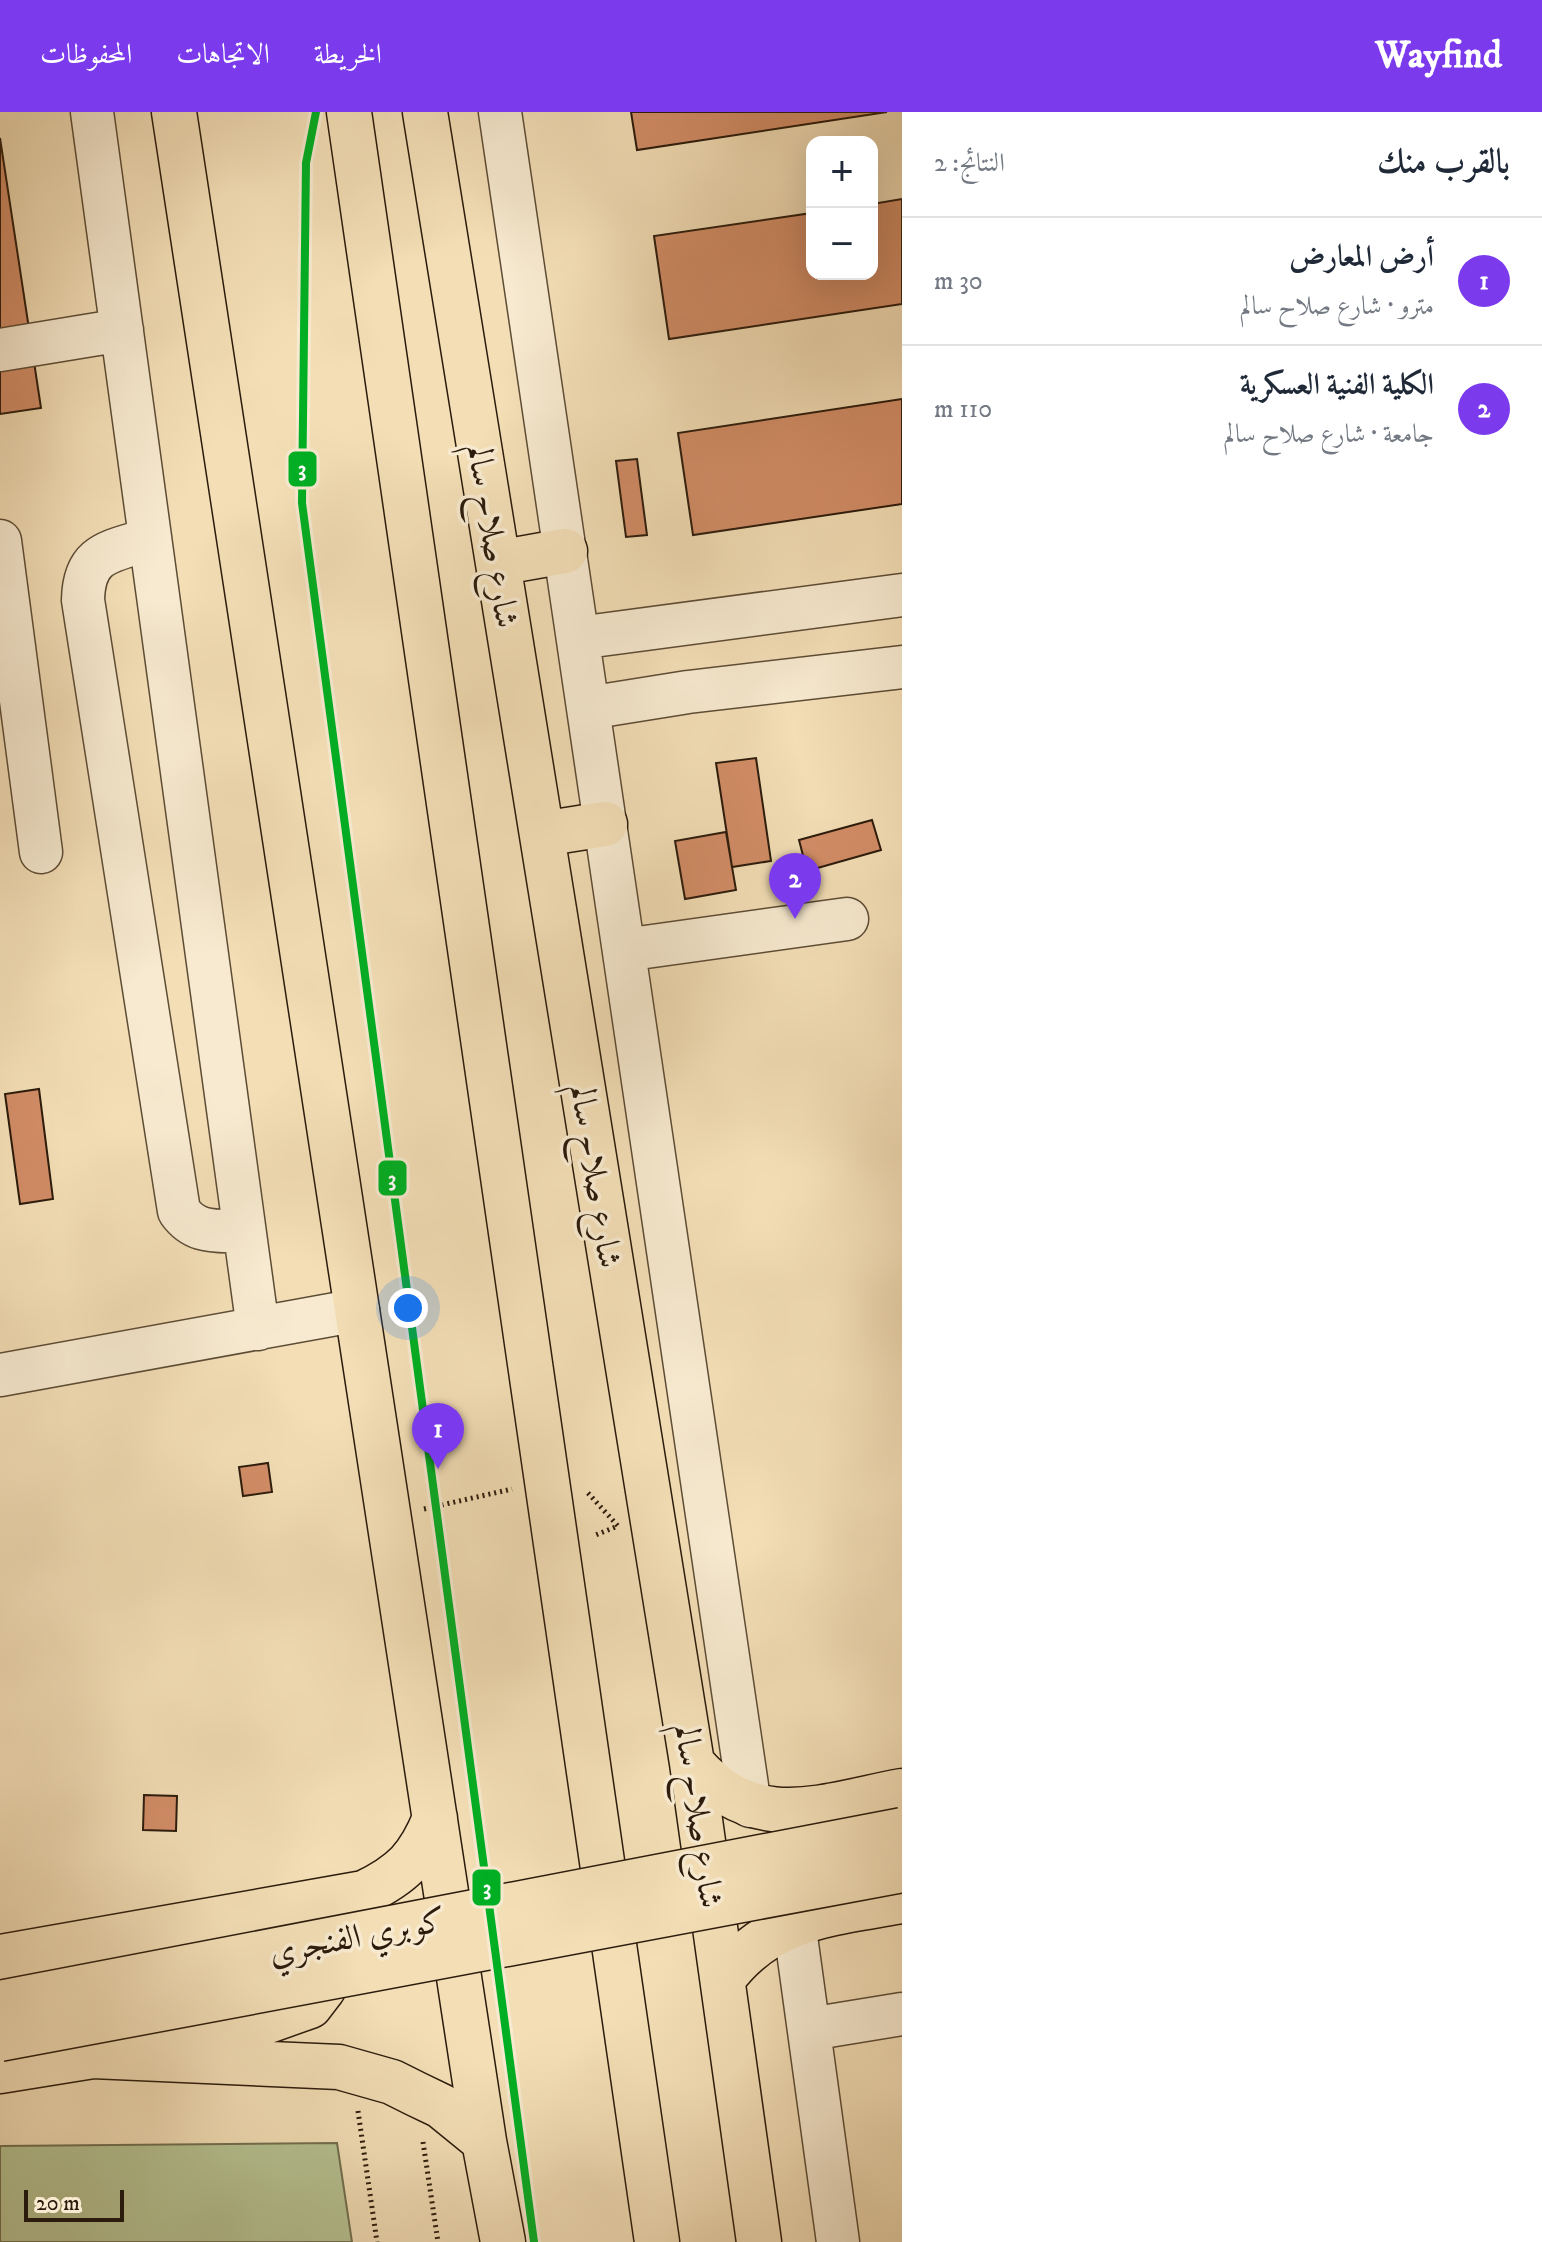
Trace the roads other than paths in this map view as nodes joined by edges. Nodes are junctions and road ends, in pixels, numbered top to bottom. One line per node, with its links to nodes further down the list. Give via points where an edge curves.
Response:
1 (92, 112): 6 (street)
2 (174, 112): 23 (main road)
3 (349, 112): 45 (main road, via 560,1478)
4 (425, 112): 11 (main road, شارع صلاح سالم)
5 (500, 112): 10 (street)
6 (122, 330): 7 (street); 8 (street)
7 (0, 350)
8 (150, 539): 22 (street); 22 (street, via 99,555 88,568 83,600 179,1211 196,1228)
9 (0, 541): 13 (street)
10 (565, 551): 11 (main road); 14 (street)
11 (498, 563): 18 (main road, شارع صلاح سالم)
12 (902, 595): 14 (street)
13 (6, 630): 19 (street)
14 (578, 638): 16 (street)
15 (902, 667): 16 (street)
16 (588, 708): 17 (street)
17 (605, 824): 18 (main road); 21 (street)
18 (542, 834): 26 (main road, شارع صلاح سالم)
19 (41, 852)
20 (847, 919): 21 (street)
21 (624, 950): 28 (street)
22 (244, 1232): 24 (street)
23 (358, 1310): 24 (street); 29 (main road)
24 (258, 1329): 25 (street)
25 (0, 1375)
26 (692, 1763): 28 (main road, via 717,1789); 36 (main road, شارع صلاح سالم)
27 (902, 1791): 28 (main road, via 788,1811)
28 (750, 1806)
29 (435, 1818): 33 (main road, via 409,1865 388,1881 364,1893); 43 (main road)
30 (902, 1830): 37 (main road, كوبري الفنجري, bridge)
31 (902, 1870): 40 (main road, كوبري الفنجري, bridge)
32 (902, 1901): 34 (main road)
33 (288, 1907): 35 (main road); 41 (main road, via 322,1925 328,1954 323,1989 310,2006 265,2022)
34 (794, 1922): 36 (main road, via 761,1939); 39 (street)
35 (0, 1957)
36 (723, 1979): 46 (main road, شارع صلاح سالم)
37 (0, 2003)
38 (902, 2014): 39 (street)
39 (810, 2029): 47 (street)
40 (0, 2039)
41 (93, 2056): 42 (main road); 43 (main road, via 339,2067 392,2082 441,2106)
42 (0, 2071)
43 (484, 2141): 44 (main road)
44 (503, 2242)
45 (657, 2242)
46 (759, 2242)
47 (838, 2242)

